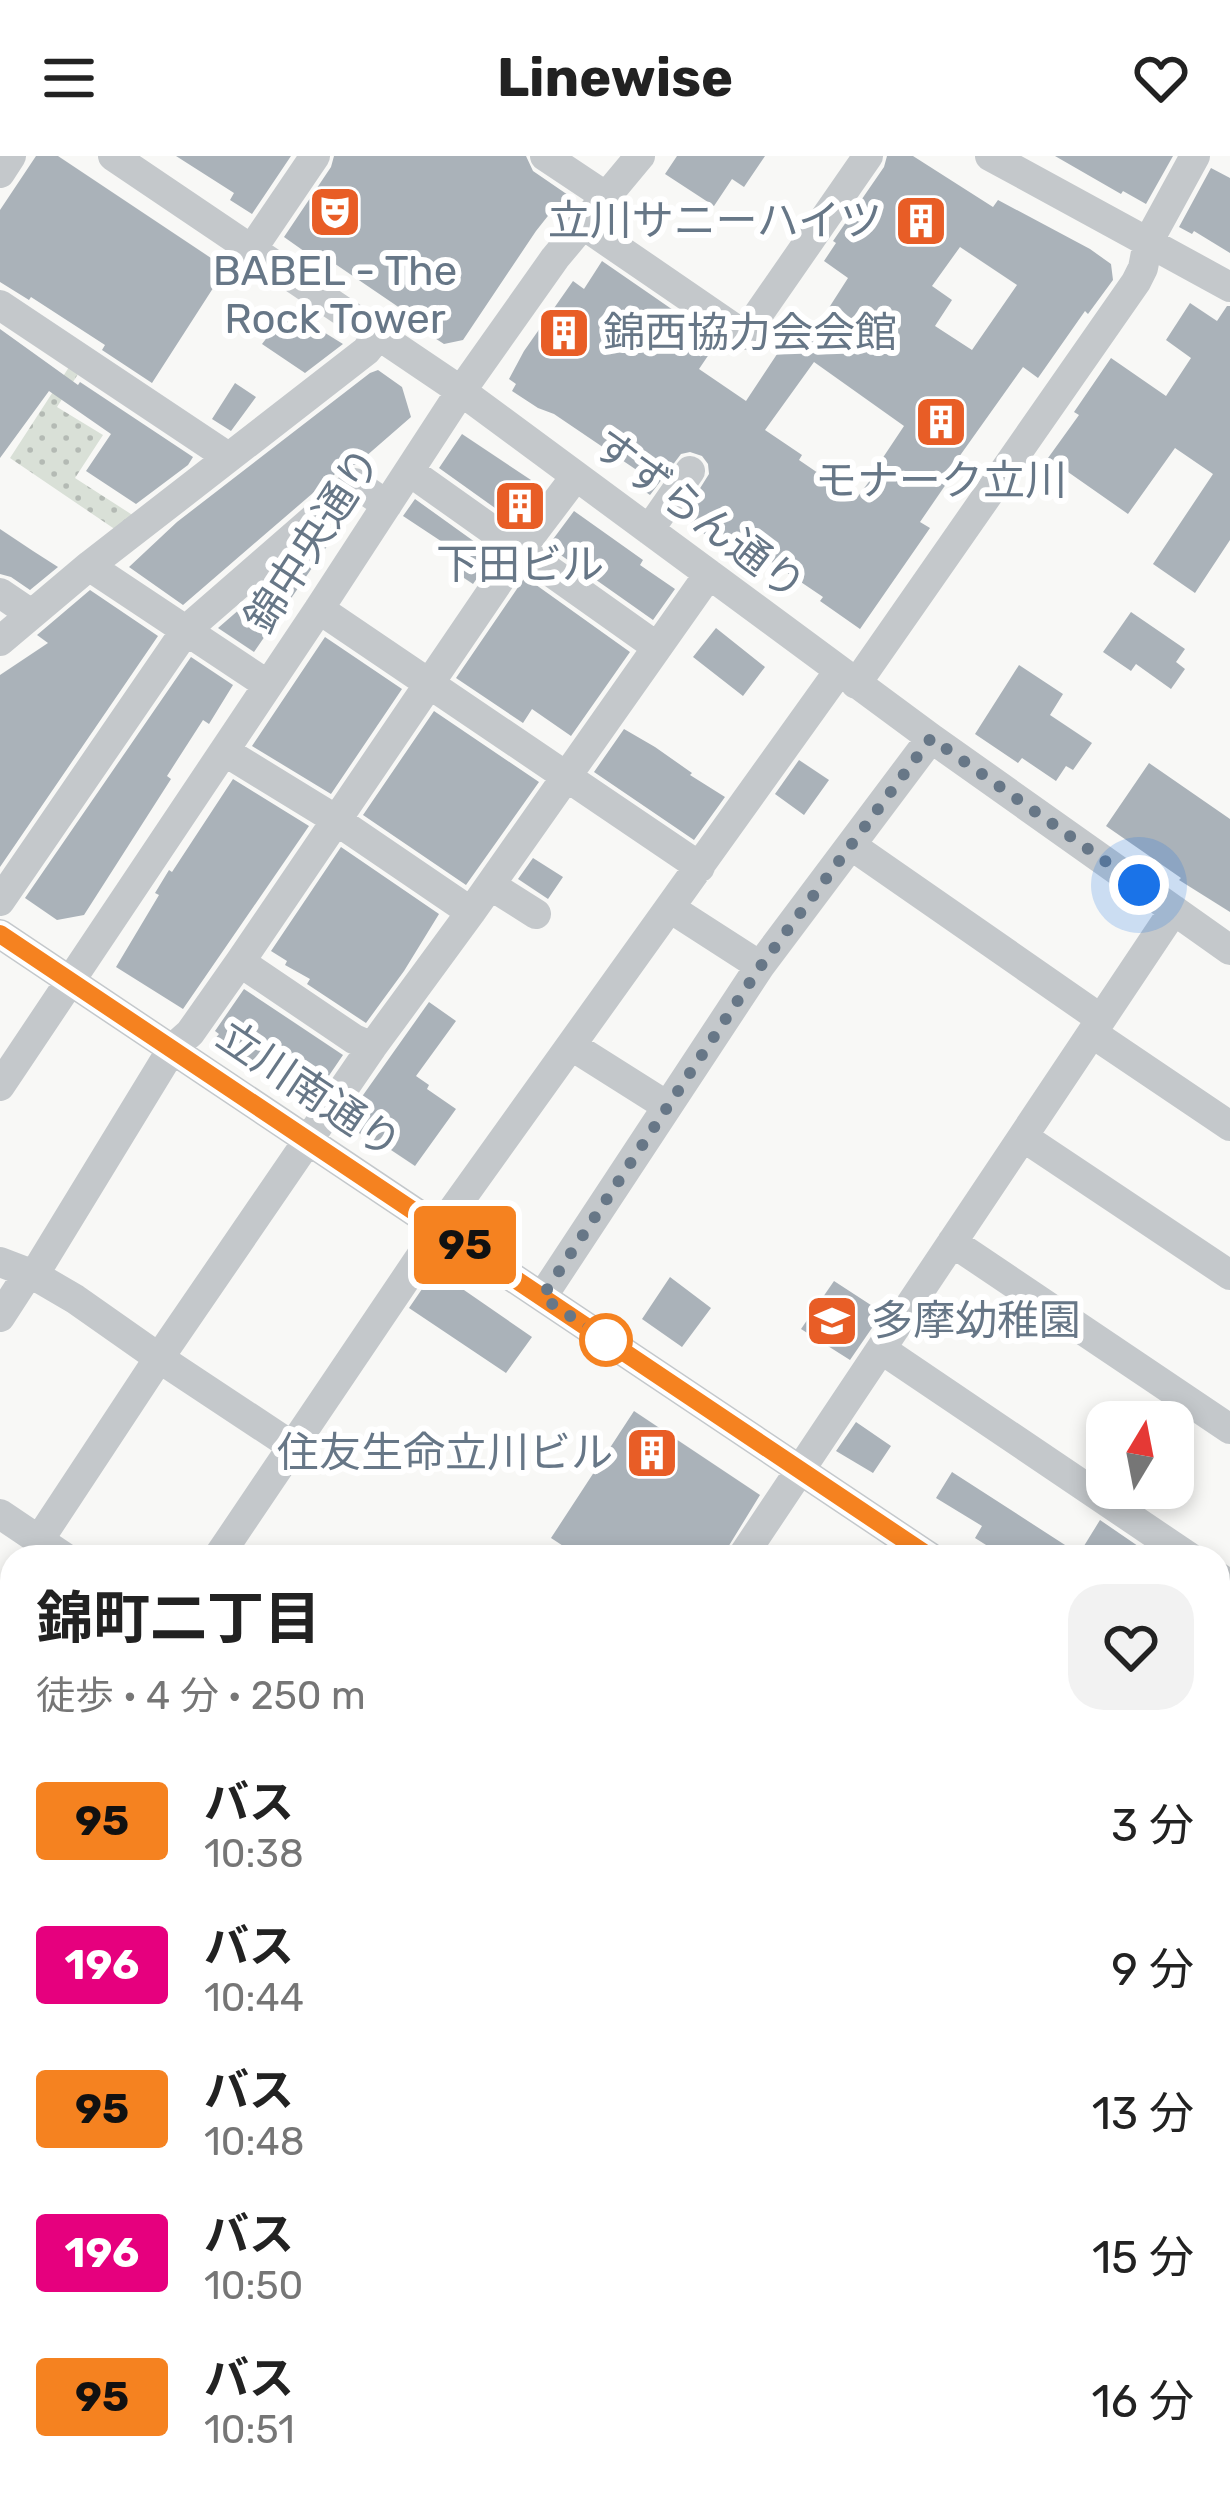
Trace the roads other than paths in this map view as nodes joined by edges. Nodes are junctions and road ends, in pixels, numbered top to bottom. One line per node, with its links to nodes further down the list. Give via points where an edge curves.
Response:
1 (11, 156): 9 (street)
2 (113, 156): 13 (street, すずらん通り)
3 (315, 156): 13 (street)
4 (545, 156): 10 (street)
5 (640, 156): 10 (street, 錦中央通り)
6 (868, 156): 11 (street, via 744,334)
7 (990, 156): 12 (street)
8 (1195, 156): 12 (street)
9 (0, 173)
10 (605, 196): 11 (street, 錦中央通り)
11 (582, 224): 17 (street, 錦中央通り)
12 (1148, 242): 14 (street); 33 (street, via 1136,282)
13 (252, 249): 16 (street, すずらん通り)
14 (1230, 286)
15 (0, 305): 18 (street, via 200,421)
16 (380, 335): 17 (street, すずらん通り); 18 (street)
17 (461, 391): 19 (street, 錦中央通り); 21 (street, すずらん通り)
18 (228, 457): 25 (street)
19 (409, 471): 22 (street, 錦中央通り); 24 (street)
20 (690, 471): 23 (street)
21 (576, 476): 23 (street, すずらん通り); 24 (street)
22 (387, 505): 28 (street, 錦中央通り); 30 (street, via 355,483)
23 (649, 530): 26 (street, すずらん通り)
24 (520, 550): 32 (street); 34 (street)
25 (89, 566): 29 (street); 30 (street)
26 (709, 574): 32 (street); 33 (street, すずらん通り)
27 (0, 593): 29 (street)
28 (319, 610): 34 (street); 35 (street, 錦中央通り)
29 (31, 614): 31 (street)
30 (186, 630): 35 (street); 43 (street)
31 (0, 641)
32 (657, 646): 38 (street)
33 (848, 677): 36 (street, すずらん通り); 41 (street)
34 (429, 684): 38 (street); 39 (street)
35 (268, 685): 37 (street, 錦中央通り)
36 (931, 738): 40 (street); 45 (street, すずらん通り)
37 (224, 751): 39 (street); 52 (street, 錦中央通り)
38 (565, 777): 41 (street); 42 (street)
39 (336, 822): 46 (street); 50 (street)
40 (852, 846): 51 (street); 53 (street)
41 (700, 866): 44 (street)
42 (490, 884): 46 (street); 47 (street)
43 (0, 901)
44 (670, 908): 51 (street); 54 (street)
45 (1174, 910): 49 (street, すずらん通り); 53 (street)
46 (471, 912): 55 (street)
47 (536, 914)
48 (0, 934): 52 (street, 立川南通り)
49 (1230, 950)
50 (240, 962): 55 (street); 56 (street)
51 (760, 967): 58 (street)
52 (70, 981): 56 (street, 立川南通り); 57 (street, 錦中央通り)
53 (1097, 1026): 59 (street); 60 (street)
54 (572, 1046): 58 (street); 62 (street)
55 (372, 1047): 61 (street)
56 (172, 1049): 61 (street, 立川南通り); 65 (street)
57 (0, 1086)
58 (667, 1106): 67 (street)
59 (1230, 1126)
60 (1023, 1136): 63 (street); 66 (street)
61 (308, 1140): 62 (street, 立川南通り); 70 (street)
62 (440, 1228): 67 (street, 立川南通り); 72 (street)
63 (952, 1242): 69 (street); 71 (street)
64 (0, 1262): 65 (street)
65 (34, 1275): 68 (street); 70 (street)
66 (1230, 1275)
67 (542, 1297): 73 (street, 立川南通り)
68 (0, 1317)
69 (881, 1349): 73 (street); 80 (street)
70 (159, 1358): 72 (street); 76 (street)
71 (1230, 1429)
72 (292, 1446): 77 (street)
73 (800, 1469): 78 (street); 79 (street, 立川南通り)
74 (0, 1514): 75 (street)
75 (47, 1545)
76 (54, 1545)
77 (226, 1545)
78 (750, 1545)
79 (912, 1545)
80 (1171, 1545)

